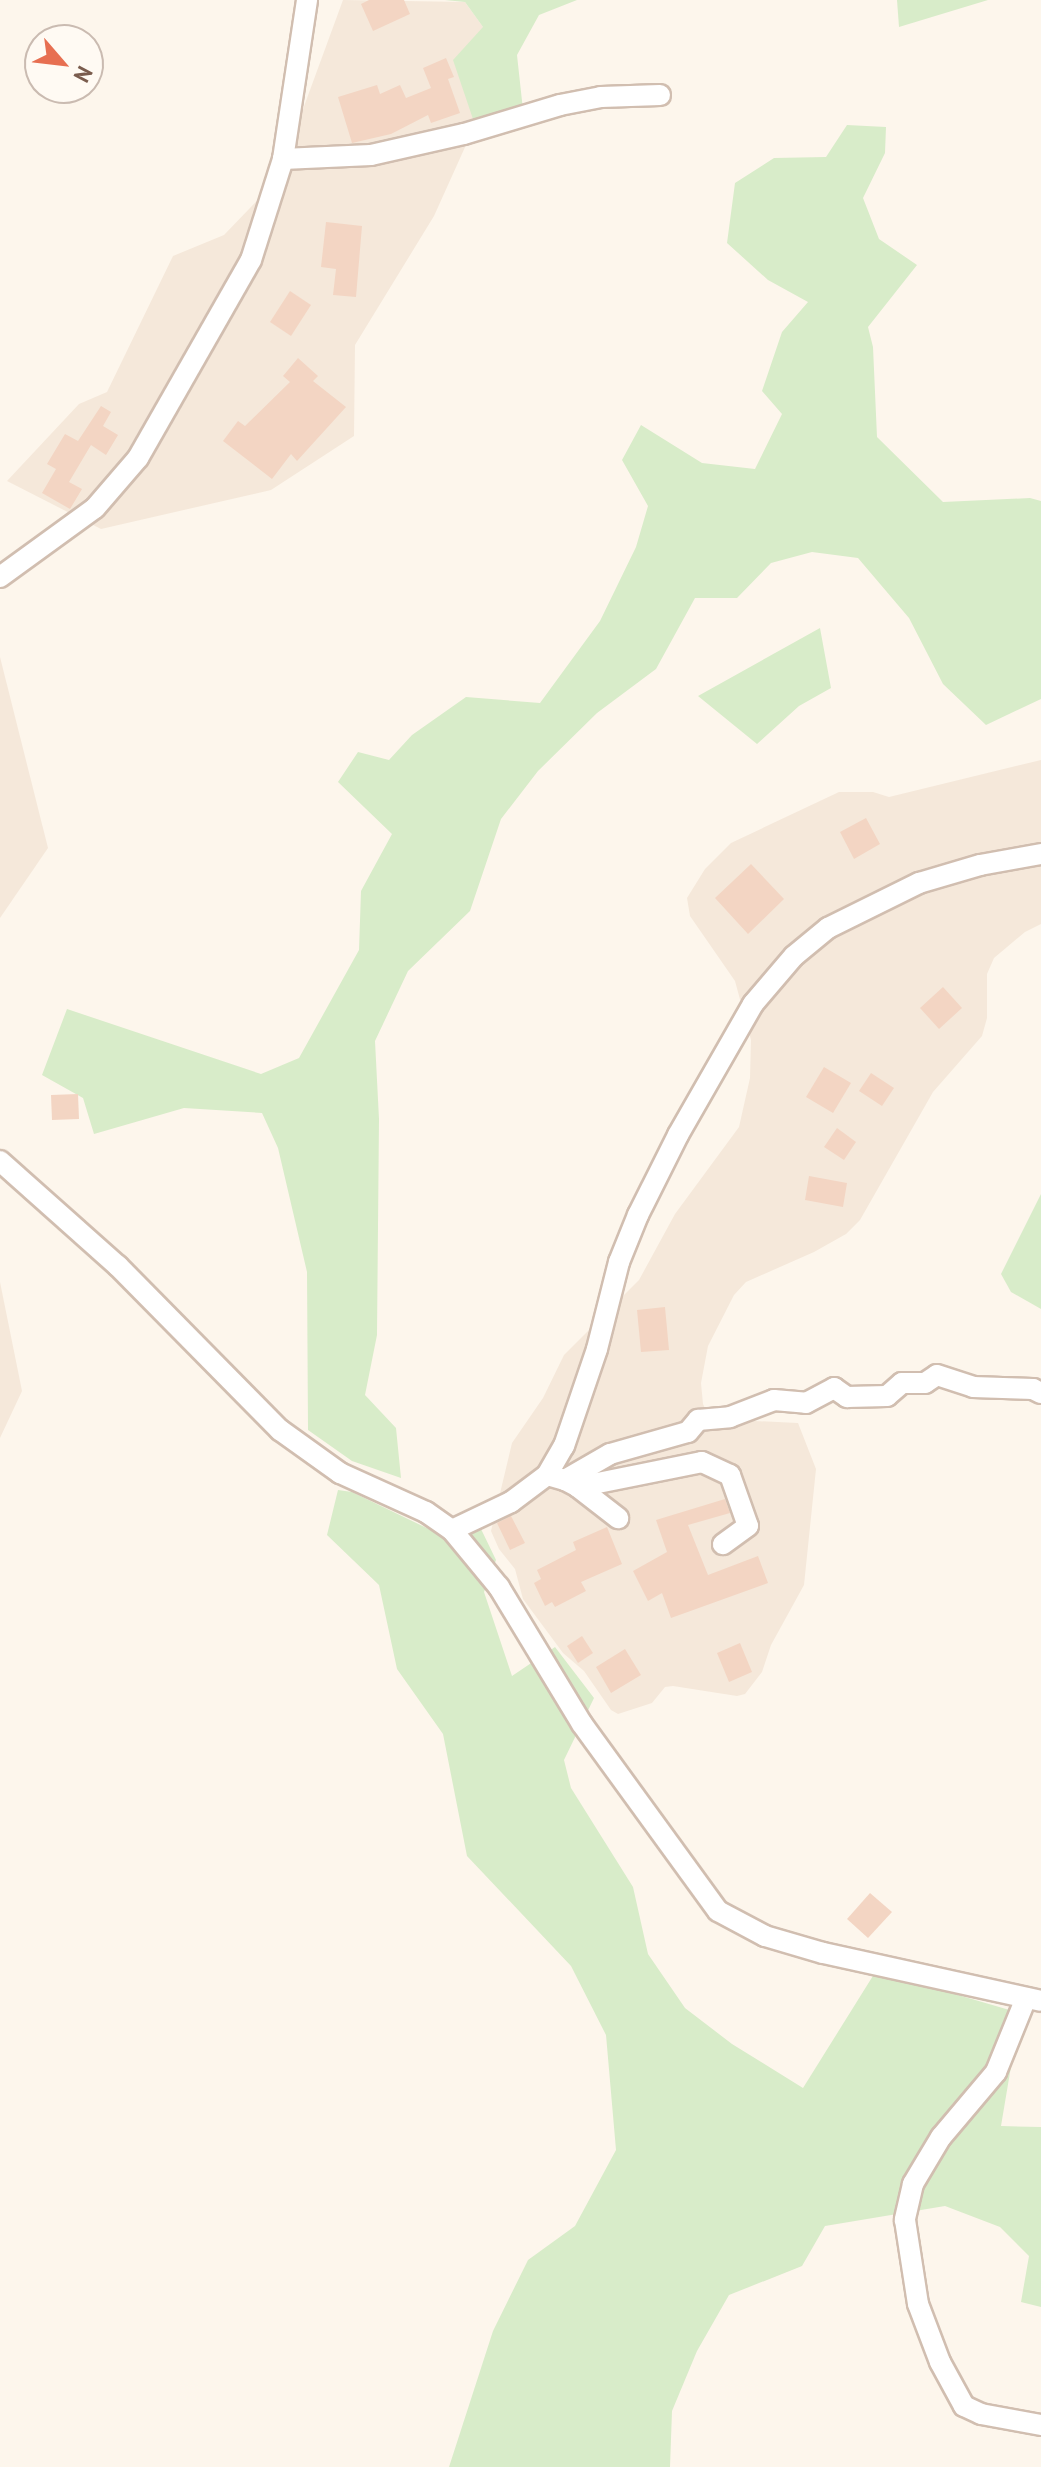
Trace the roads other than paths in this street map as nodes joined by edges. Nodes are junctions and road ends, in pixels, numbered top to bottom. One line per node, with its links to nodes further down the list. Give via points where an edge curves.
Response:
1 (307, 0): 3 (street)
2 (660, 95): 3 (street, via 560,105 371,155)
3 (283, 159): 4 (street, via 251,260 138,458 95,508)
4 (0, 577)
5 (1041, 854): 8 (street, via 919,883 863,908 794,956 753,1004 678,1135 619,1262 564,1446)
6 (0, 1161): 10 (street, via 118,1266 280,1430 340,1473 398,1498)
7 (1041, 1393): 8 (street, via 973,1387 937,1375 925,1383 902,1383 887,1396 847,1397 834,1388 806,1403 774,1400 730,1417 698,1420 688,1432 610,1454)
8 (563, 1480): 9 (street); 10 (street); 11 (street, via 702,1462 730,1475 748,1526)
9 (618, 1518)
10 (452, 1530): 12 (street, via 499,1587 582,1724 718,1911 765,1936 823,1953)
11 (723, 1544)
12 (1034, 2000): 13 (street, via 996,2072 941,2137 913,2184 905,2220 918,2304 964,2406)
13 (1041, 2425)

